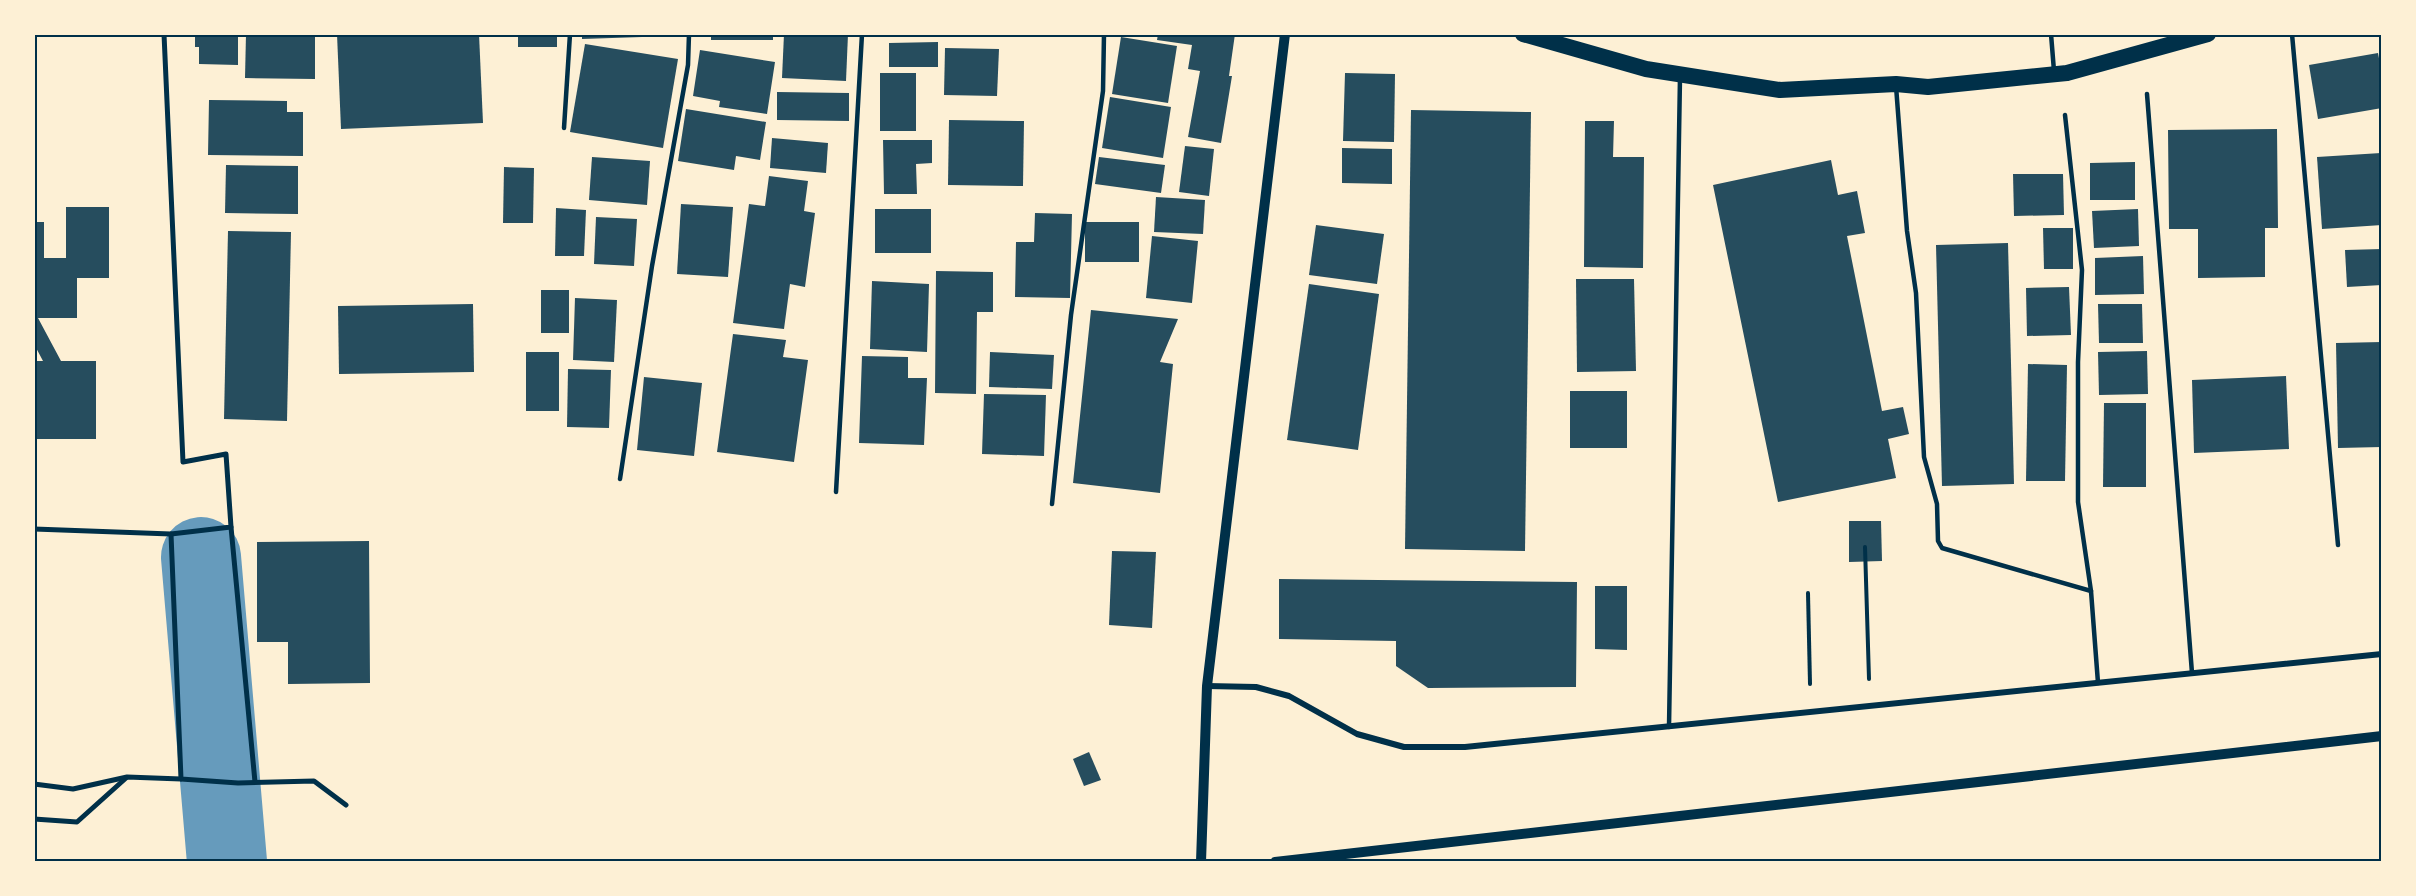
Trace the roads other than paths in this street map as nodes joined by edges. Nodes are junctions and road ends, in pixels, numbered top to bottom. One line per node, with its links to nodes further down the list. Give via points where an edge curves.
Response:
1 (164, 34): 20 (street, via 183,462 226,454)
2 (570, 34): 16 (lane)
3 (689, 34): 17 (lane, via 688,65)
4 (862, 34): 18 (lane)
5 (1104, 34): 19 (lane, via 1103,91 1071,315)
6 (1285, 34): 28 (street)
7 (1523, 34): 11 (highway, via 1646,69)
8 (2051, 34): 12 (lane)
9 (2208, 34): 12 (highway)
10 (2292, 34): 23 (lane)
11 (1680, 74): 13 (highway, via 1780,90); 29 (lane)
12 (2054, 74): 13 (highway, via 1928,87)
13 (1896, 84): 24 (lane, via 1907,231 1916,292 1924,457 1937,504 1938,541 1942,548)
14 (2147, 94): 26 (lane)
15 (2065, 115): 24 (lane, via 2082,270 2078,502)
16 (564, 128)
17 (620, 479)
18 (836, 492)
19 (1052, 504)
20 (231, 527): 22 (street); 33 (street)
21 (34, 529): 22 (street)
22 (171, 534): 32 (street)
23 (2338, 545)
24 (2091, 591): 27 (lane)
25 (2382, 654): 26 (street)
26 (2192, 673): 27 (street)
27 (2098, 683): 29 (street)
28 (1207, 686): 29 (street, via 1256,687 1289,696 1358,734 1404,747 1465,747); 37 (street)
29 (1669, 727)
30 (2382, 736): 38 (street)
31 (128, 777): 32 (street); 34 (street, via 73,789); 36 (street, via 77,822)
32 (180, 779): 33 (street)
33 (255, 782): 35 (street, via 314,781)
34 (34, 784)
35 (346, 806)
36 (34, 819)
37 (1201, 861)
38 (1275, 861)

